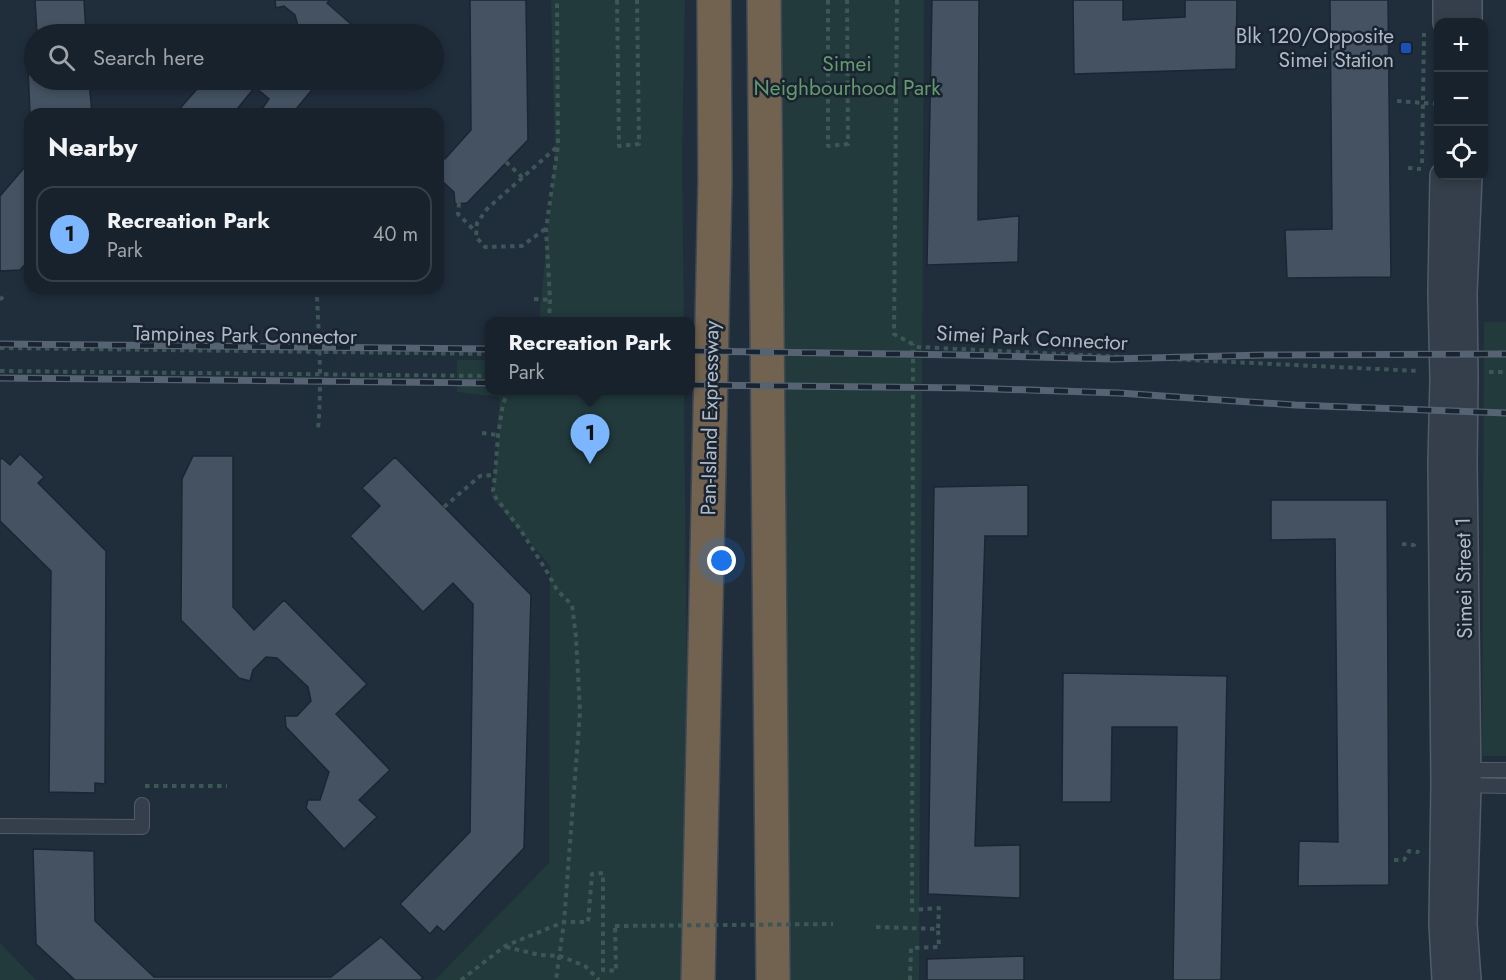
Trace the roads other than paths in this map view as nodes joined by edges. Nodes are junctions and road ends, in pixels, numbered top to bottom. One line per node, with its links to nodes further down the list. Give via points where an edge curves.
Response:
1 (714, 0): 15 (highway, Pan-Island Expressway, via 715,193)
2 (764, 0): 16 (highway)
3 (1447, 0): 5 (street)
4 (1468, 0): 6 (street)
5 (1447, 18)
6 (1468, 18)
7 (1433, 172): 9 (street, Simei Street 1, via 1442,293)
8 (1468, 180): 9 (street, Simei Street 1)
9 (1454, 371): 11 (street, Simei Street 1, via 1463,462)
10 (1506, 770): 11 (lane)
11 (1456, 777): 12 (lane); 17 (street, Simei Street 1, via 1443,924); 18 (street, Simei Street 1)
12 (1506, 786)
13 (142, 805): 14 (lane, via 142,826)
14 (0, 826)
15 (698, 980)
16 (773, 980)
17 (1446, 980)
18 (1467, 980)

